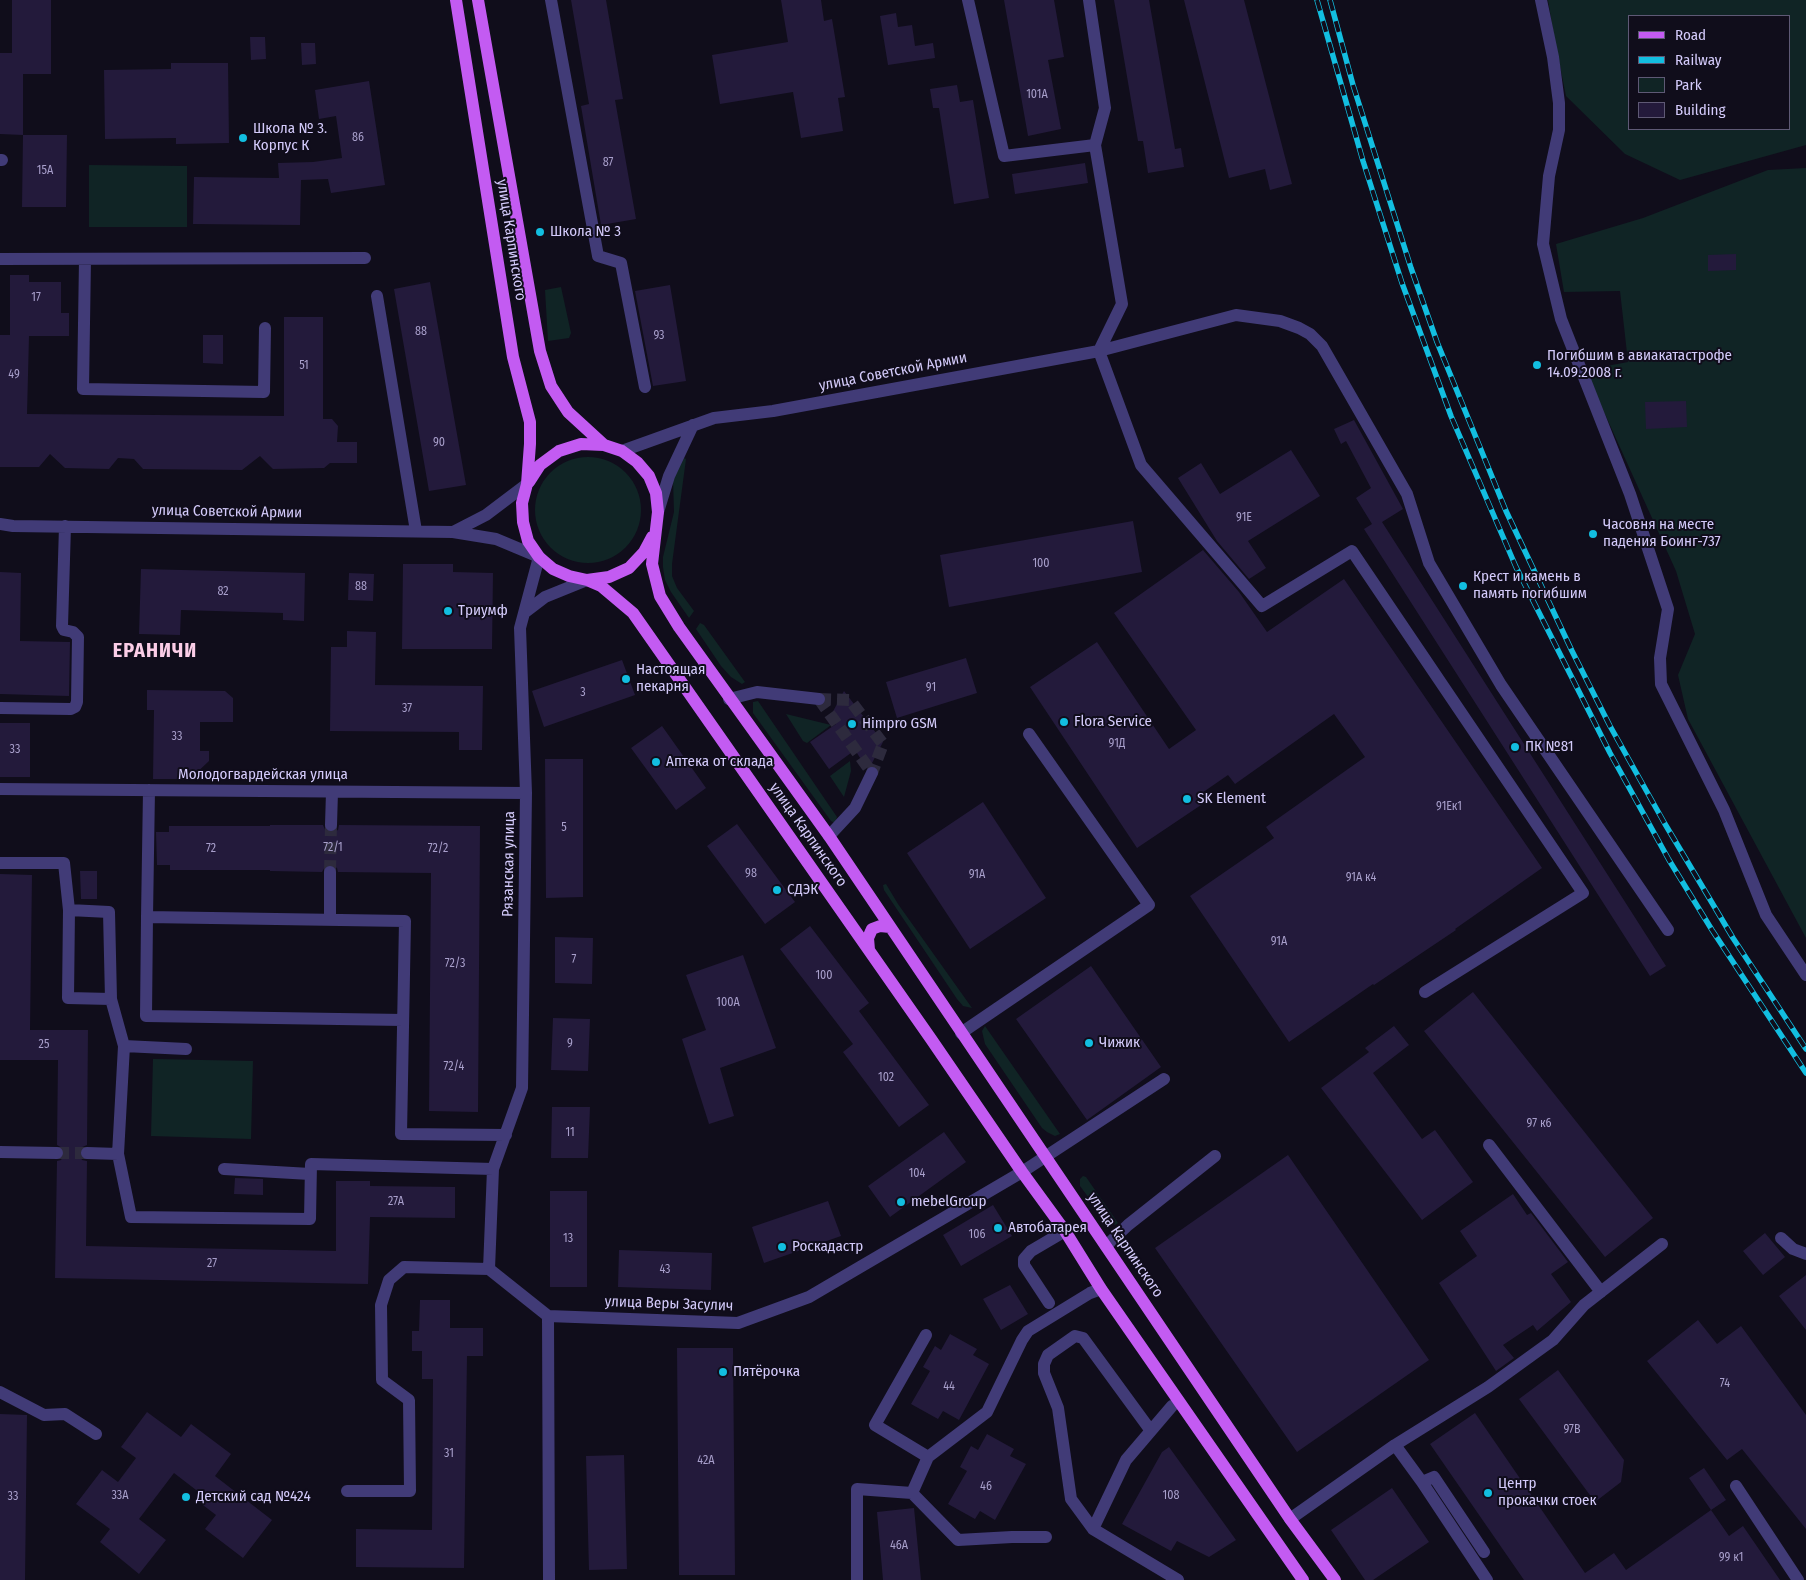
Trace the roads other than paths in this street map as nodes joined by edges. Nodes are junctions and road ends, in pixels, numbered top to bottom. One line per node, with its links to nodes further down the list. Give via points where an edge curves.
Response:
1 (456, 0): 18 (main road, улица Карпинского, via 513,357 530,422)
2 (478, 0): 16 (main road, улица Карпинского, via 540,351 551,386 568,412)
3 (552, 0): 14 (street, via 598,256 621,263)
4 (968, 0): 7 (street, via 1004,156)
5 (1090, 0): 7 (street, via 1105,108)
6 (1541, 0): 47 (street, via 1559,103 1559,130 1550,176 1543,244 1561,319 1630,494 1668,609 1660,658 1661,684 1724,810 1766,915)
7 (1095, 144): 13 (street, via 1122,304)
8 (365, 258): 10 (street)
9 (0, 259): 10 (street)
10 (84, 259): 12 (street, via 83,389 264,392)
11 (376, 296): 22 (street)
12 (264, 328)
13 (1098, 351): 15 (street, улица Советской Армии, via 773,411 714,418); 45 (street, улица Советской Армии, via 1236,316 1280,321 1310,334 1322,346 1407,494 1429,563 1492,668); 48 (street, via 1141,465 1262,606 1352,551 1583,893)
14 (645, 387)
15 (693, 425): 17 (street, улица Советской Армии); 19 (street, via 669,476)
16 (604, 444): 17 (main road, улица Карпинского); 18 (main road, улица Карпинского, via 581,444 559,451 540,465)
17 (622, 451): 19 (main road, улица Карпинского, via 649,476 656,493)
18 (527, 484): 23 (street, via 486,515); 25 (main road, улица Карпинского, via 522,522)
19 (658, 512): 24 (main road, улица Карпинского)
20 (0, 524): 21 (street, улица Советской Армии)
21 (65, 526): 22 (street, улица Советской Армии); 30 (street, via 62,626 78,637 77,702 71,709)
22 (416, 532): 23 (street, улица Советской Армии)
23 (453, 532): 25 (street, улица Советской Армии, via 496,539)
24 (654, 533): 26 (main road, улица Карпинского, via 644,552 629,568 609,577); 29 (main road, улица Карпинского, via 652,564 660,596)
25 (539, 557): 26 (main road, улица Карпинского, via 553,569); 27 (street, Рязанская улица)
26 (587, 580): 27 (street, via 545,597); 46 (main road, улица Карпинского, via 601,586 632,613)
27 (524, 612): 36 (street, Рязанская улица, via 520,628)
28 (819, 699): 29 (street, via 757,692)
29 (729, 700): 38 (main road, улица Карпинского)
30 (0, 708)
31 (1029, 734): 51 (street, via 1149,905)
32 (872, 772): 38 (street, via 856,808)
33 (0, 789): 34 (street, Молодогвардейская улица)
34 (149, 790): 35 (street, Молодогвардейская улица); 42 (street)
35 (332, 792): 36 (street, Молодогвардейская улица); 37 (street)
36 (526, 793): 55 (street, Рязанская улица, via 522,1088)
37 (331, 825)
38 (829, 836): 44 (main road, улица Карпинского)
39 (0, 863): 41 (street, via 64,863)
40 (330, 872): 43 (street)
41 (70, 910): 49 (street, via 109,912); 49 (street, via 68,998)
42 (147, 918): 43 (street); 50 (street, via 146,1016)
43 (330, 920): 50 (street, via 405,921)
44 (890, 927): 46 (main road, via 872,929 868,938); 51 (main road, улица Карпинского)
45 (1668, 930)
46 (869, 950): 65 (main road, улица Карпинского)
47 (1806, 975)
48 (1425, 992)
49 (111, 999): 52 (street)
50 (403, 1020): 55 (street, via 402,1134)
51 (961, 1033): 61 (main road, улица Карпинского)
52 (124, 1046): 53 (street); 60 (street)
53 (186, 1049)
54 (1164, 1079): 61 (street, улица Веры Засулич)
55 (506, 1135): 63 (street, Рязанская улица)
56 (1489, 1145): 74 (street)
57 (0, 1152): 58 (street)
58 (57, 1153)
59 (87, 1153): 60 (street)
60 (118, 1154): 66 (street, via 131,1217 310,1219)
61 (1045, 1156): 65 (street, улица Веры Засулич); 70 (main road, улица Карпинского)
62 (1215, 1156): 70 (street, via 1128,1224)
63 (493, 1169): 66 (street, via 311,1164); 72 (street, Рязанская улица)
64 (224, 1170): 66 (street)
65 (1022, 1172): 67 (main road, улица Карпинского); 76 (street, улица Веры Засулич, via 809,1297 738,1323)
66 (310, 1174)
67 (1064, 1231): 73 (main road, улица Карпинского); 75 (street, via 1031,1251 1024,1259 1024,1265)
68 (1781, 1238): 71 (street, via 1793,1250)
69 (1662, 1244): 74 (street)
70 (1106, 1246): 88 (main road, улица Карпинского)
71 (1806, 1254)
72 (490, 1269): 76 (street); 86 (street, via 404,1267 389,1280 381,1305 382,1380 409,1400 410,1491)
73 (1101, 1289): 83 (street, via 1028,1331 987,1412); 95 (main road, улица Карпинского)
74 (1601, 1292): 82 (street, via 1584,1305 1553,1340 1488,1387)
75 (1049, 1303)
76 (548, 1316): 92 (street)
77 (926, 1335): 83 (street, via 875,1425)
78 (0, 1392): 81 (street, via 44,1415 65,1414)
79 (1172, 1406): 80 (street)
80 (1150, 1431): 89 (street, via 1126,1460); 89 (street, via 1083,1338 1075,1336 1048,1354 1044,1373 1058,1408 1071,1499)
81 (96, 1434)
82 (1395, 1445): 84 (street); 88 (street)
83 (928, 1457): 87 (street)
84 (1422, 1482): 91 (street, via 1434,1477); 97 (street)
85 (1736, 1486): 98 (street)
86 (347, 1491)
87 (912, 1492): 90 (street, via 958,1540); 93 (street, via 857,1489)
88 (1290, 1519): 96 (main road, улица Карпинского)
89 (1093, 1529): 94 (street)
90 (1046, 1537)
91 (1484, 1552)
92 (549, 1580)
93 (857, 1580)
94 (1178, 1580)
95 (1303, 1580)
96 (1334, 1580)
97 (1487, 1580)
98 (1798, 1580)

